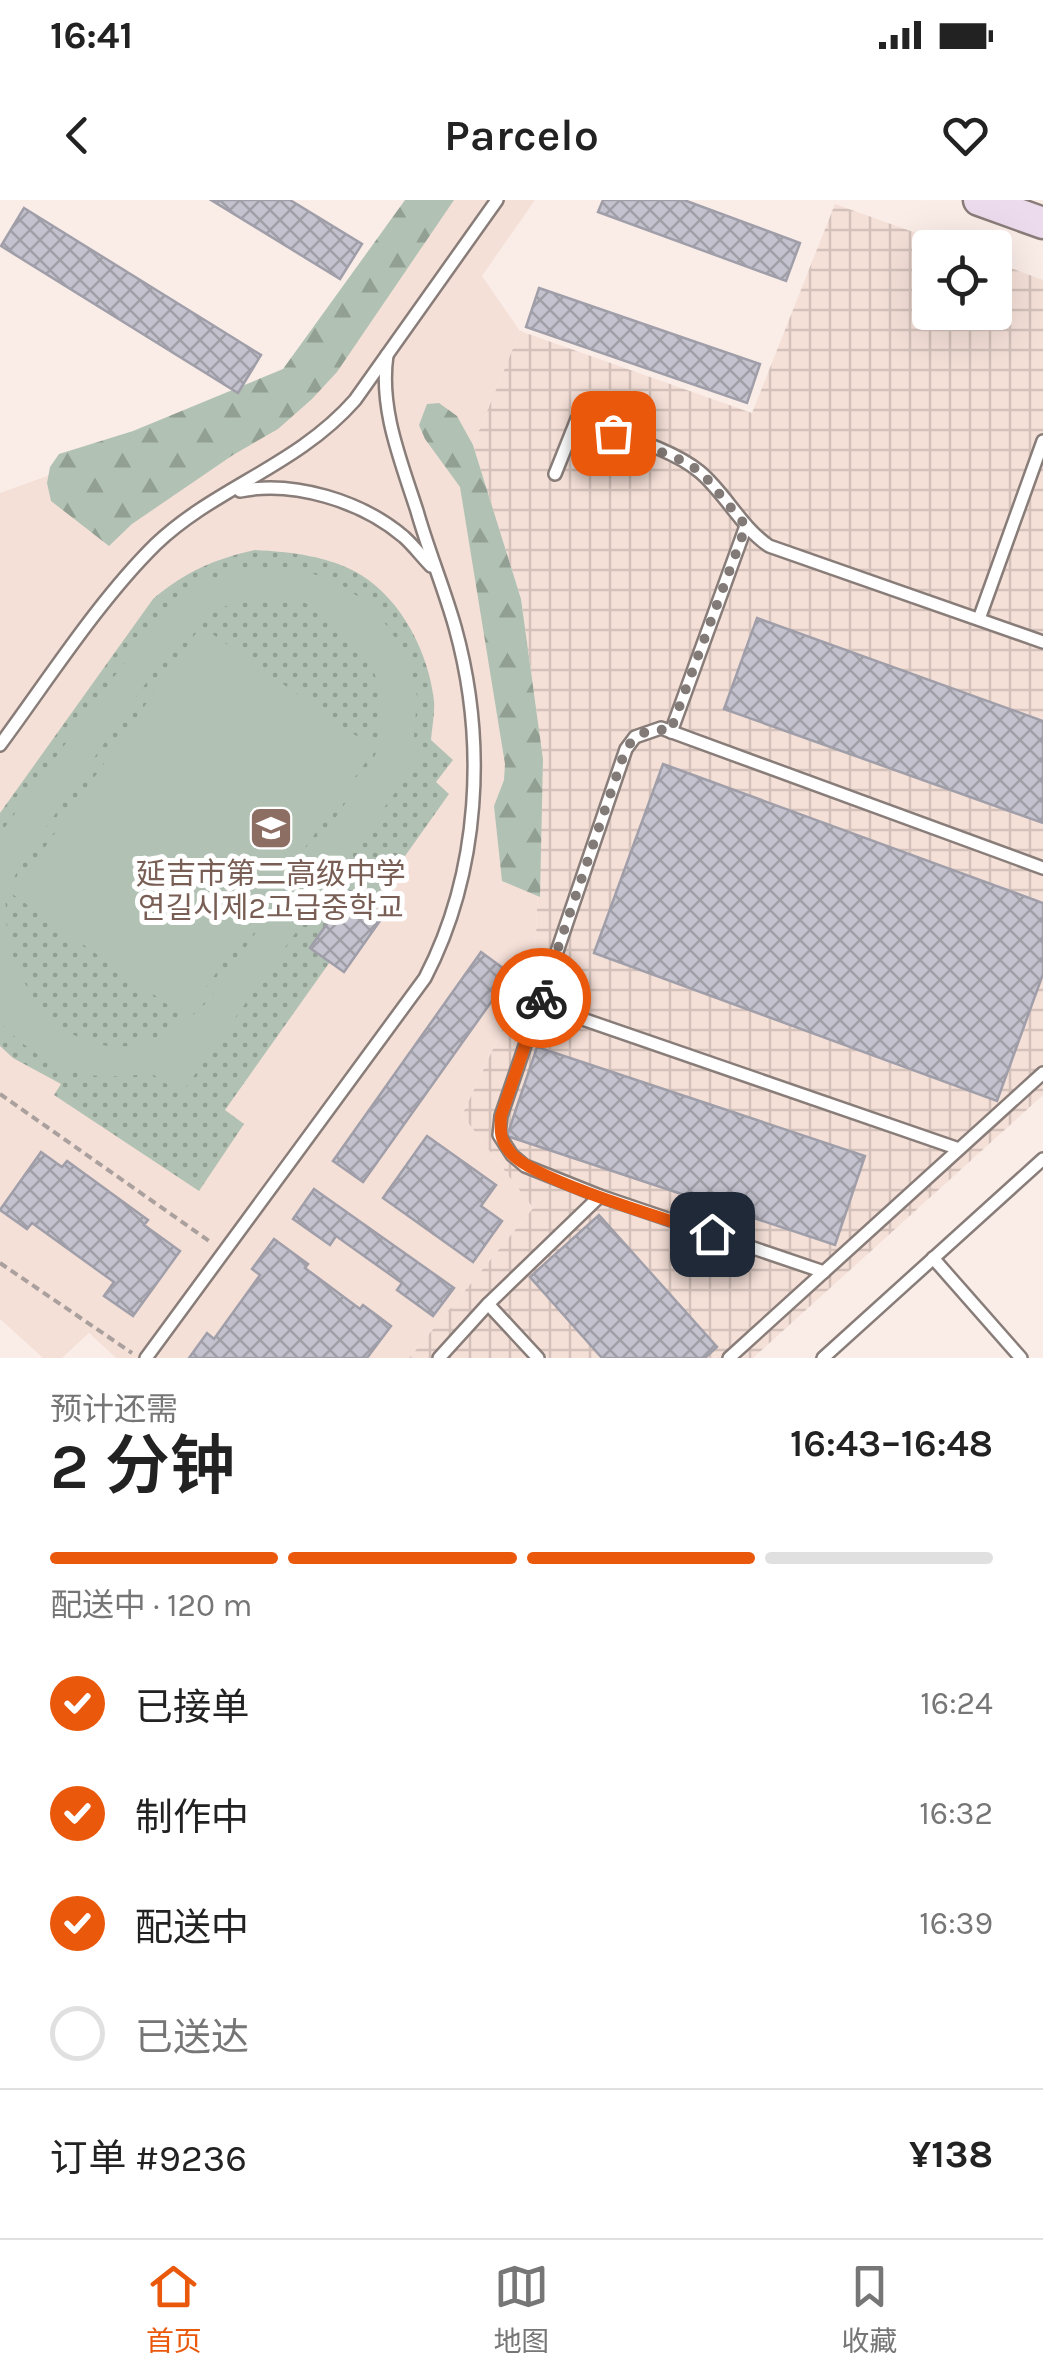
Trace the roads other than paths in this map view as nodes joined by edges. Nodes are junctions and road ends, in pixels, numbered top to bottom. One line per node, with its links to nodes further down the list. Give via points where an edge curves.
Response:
1 (496, 200): 4 (lane)
2 (979, 200): 3 (main road)
3 (1043, 222)
4 (387, 355): 7 (lane, via 331,428); 9 (lane, via 383,383 392,430)
5 (1043, 440): 10 (lane)
6 (555, 474): 8 (lane, via 577,419 686,462)
7 (230, 493): 9 (lane, via 267,485 343,502 404,538); 13 (lane, via 157,544)
8 (746, 526): 10 (lane, via 770,546); 12 (lane)
9 (434, 570): 23 (lane, via 472,709 474,773 471,828 439,950)
10 (979, 619): 11 (lane)
11 (1043, 642)
12 (670, 732): 14 (lane); 15 (lane, via 647,731 626,748)
13 (0, 745)
14 (1043, 868)
15 (539, 1004): 17 (lane); 19 (lane, via 499,1135 526,1166)
16 (1043, 1073): 17 (lane)
17 (959, 1149): 21 (lane)
18 (1043, 1158): 20 (lane)
19 (600, 1196): 21 (lane); 22 (lane)
20 (933, 1258): 27 (lane); 28 (lane)
21 (824, 1272): 26 (lane)
22 (488, 1304): 24 (lane); 25 (lane)
23 (143, 1358)
24 (439, 1358)
25 (538, 1358)
26 (730, 1358)
27 (822, 1358)
28 (1022, 1358)

